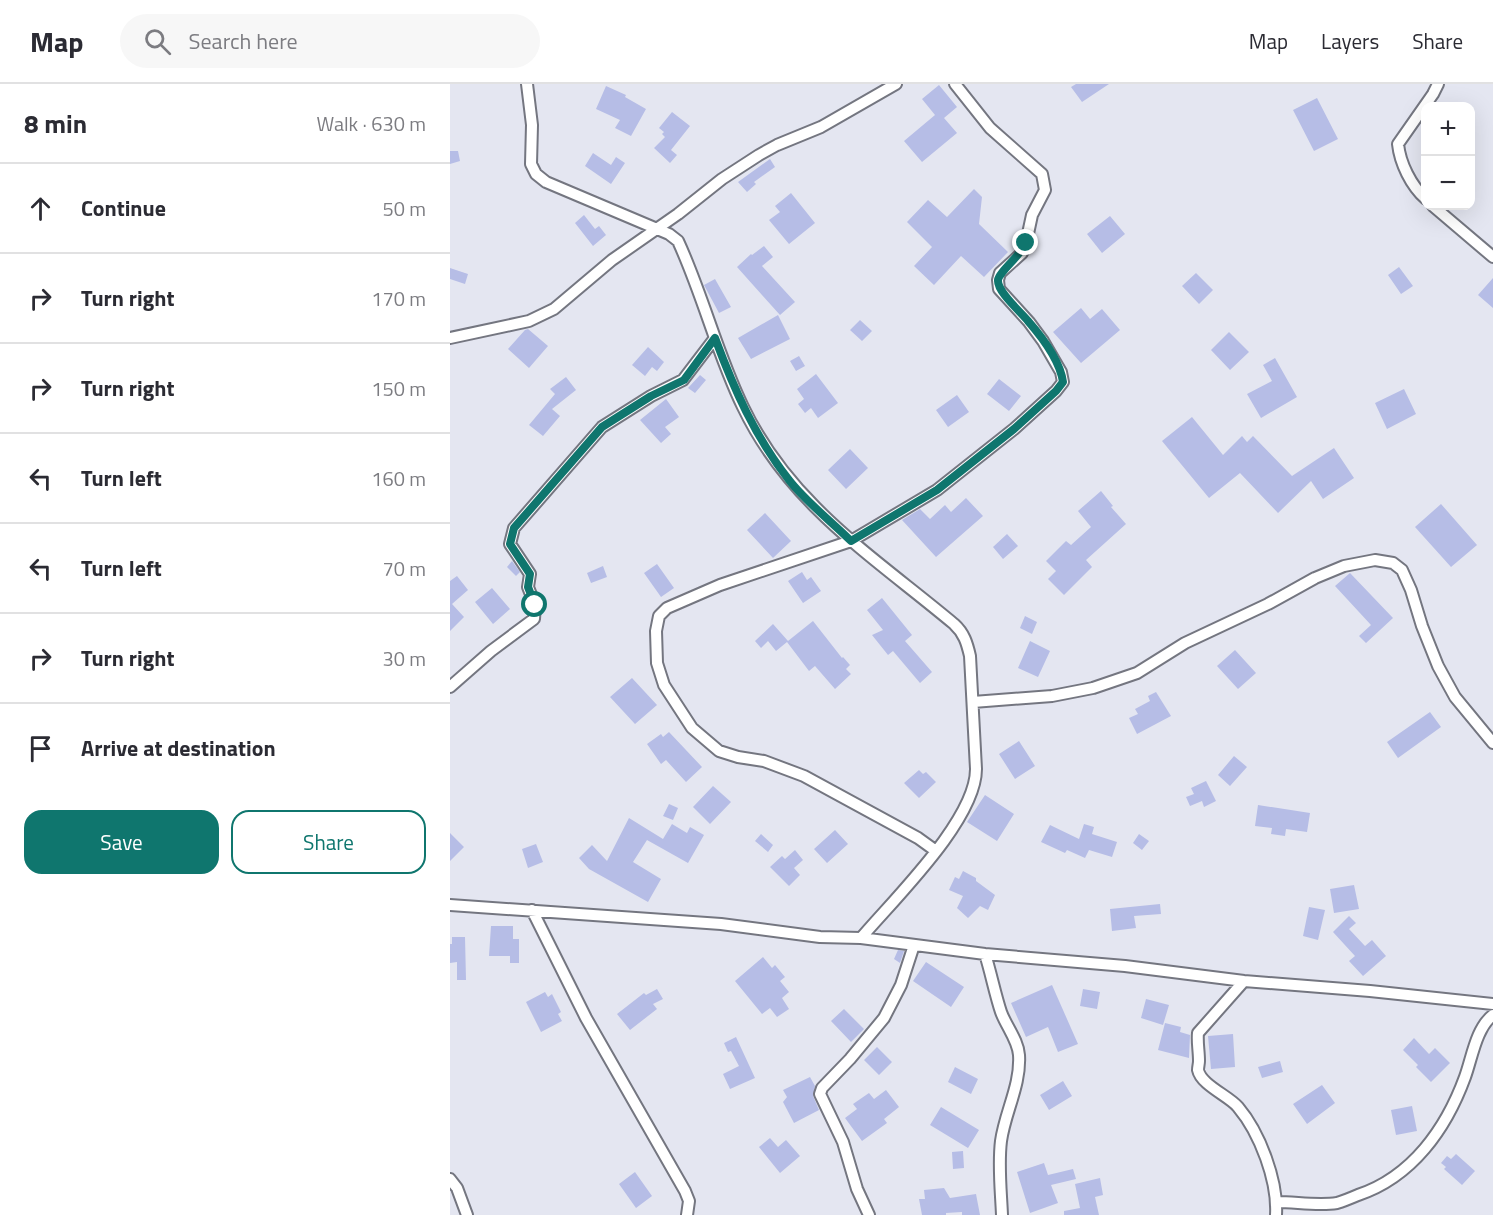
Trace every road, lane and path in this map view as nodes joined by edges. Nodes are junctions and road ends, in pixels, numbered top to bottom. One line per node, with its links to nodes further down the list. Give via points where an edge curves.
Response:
1 (527, 84): 7 (street, via 531,164 536,174 546,182)
2 (896, 84): 7 (street, via 821,127 759,154)
3 (955, 84): 11 (street, via 990,128 1042,174 1045,190 1032,215 1022,253 1000,273 998,280 999,289 1042,341 1063,382 1014,429 937,490)
4 (1438, 84): 5 (street, via 1398,144 1400,158)
5 (1421, 195)
6 (1438, 210): 8 (street)
7 (657, 229): 9 (street, via 612,260 554,309 529,321); 10 (street, via 678,242)
8 (1493, 256)
9 (450, 338)
10 (715, 338): 11 (street, via 760,438 790,482); 12 (street, via 684,380 602,427 514,528 510,544 530,574 528,587 535,605 534,620)
11 (851, 541): 13 (street, via 961,631 970,656); 15 (street, via 720,585 667,608 658,616 657,663 664,685 692,728 719,750 804,776)
12 (450, 687)
13 (973, 702): 14 (street, via 1052,696 1137,674 1185,643 1315,578 1344,566 1374,560 1393,563 1402,570 1438,666 1455,697); 15 (street, via 976,780 968,802)
14 (1493, 743)
15 (936, 851): 18 (street)
16 (450, 904): 17 (street)
17 (532, 910): 18 (street); 27 (street, via 586,1018 685,1191)
18 (861, 938): 19 (street)
19 (914, 945): 20 (street); 28 (street, via 901,985 884,1018 820,1094 843,1142)
20 (985, 954): 21 (street); 29 (street, via 1000,1009 1019,1053 1018,1073 1001,1139)
21 (1244, 981): 22 (street); 25 (street, via 1198,1033 1198,1071 1210,1086 1238,1107 1248,1122 1265,1155)
22 (1493, 1004)
23 (1493, 1015): 25 (street, via 1480,1033 1459,1095 1443,1125 1422,1154 1394,1180 1337,1203)
24 (450, 1179): 26 (street)
25 (1277, 1202): 30 (street)
26 (467, 1215)
27 (687, 1215)
28 (869, 1215)
29 (1002, 1215)
30 (1276, 1215)

